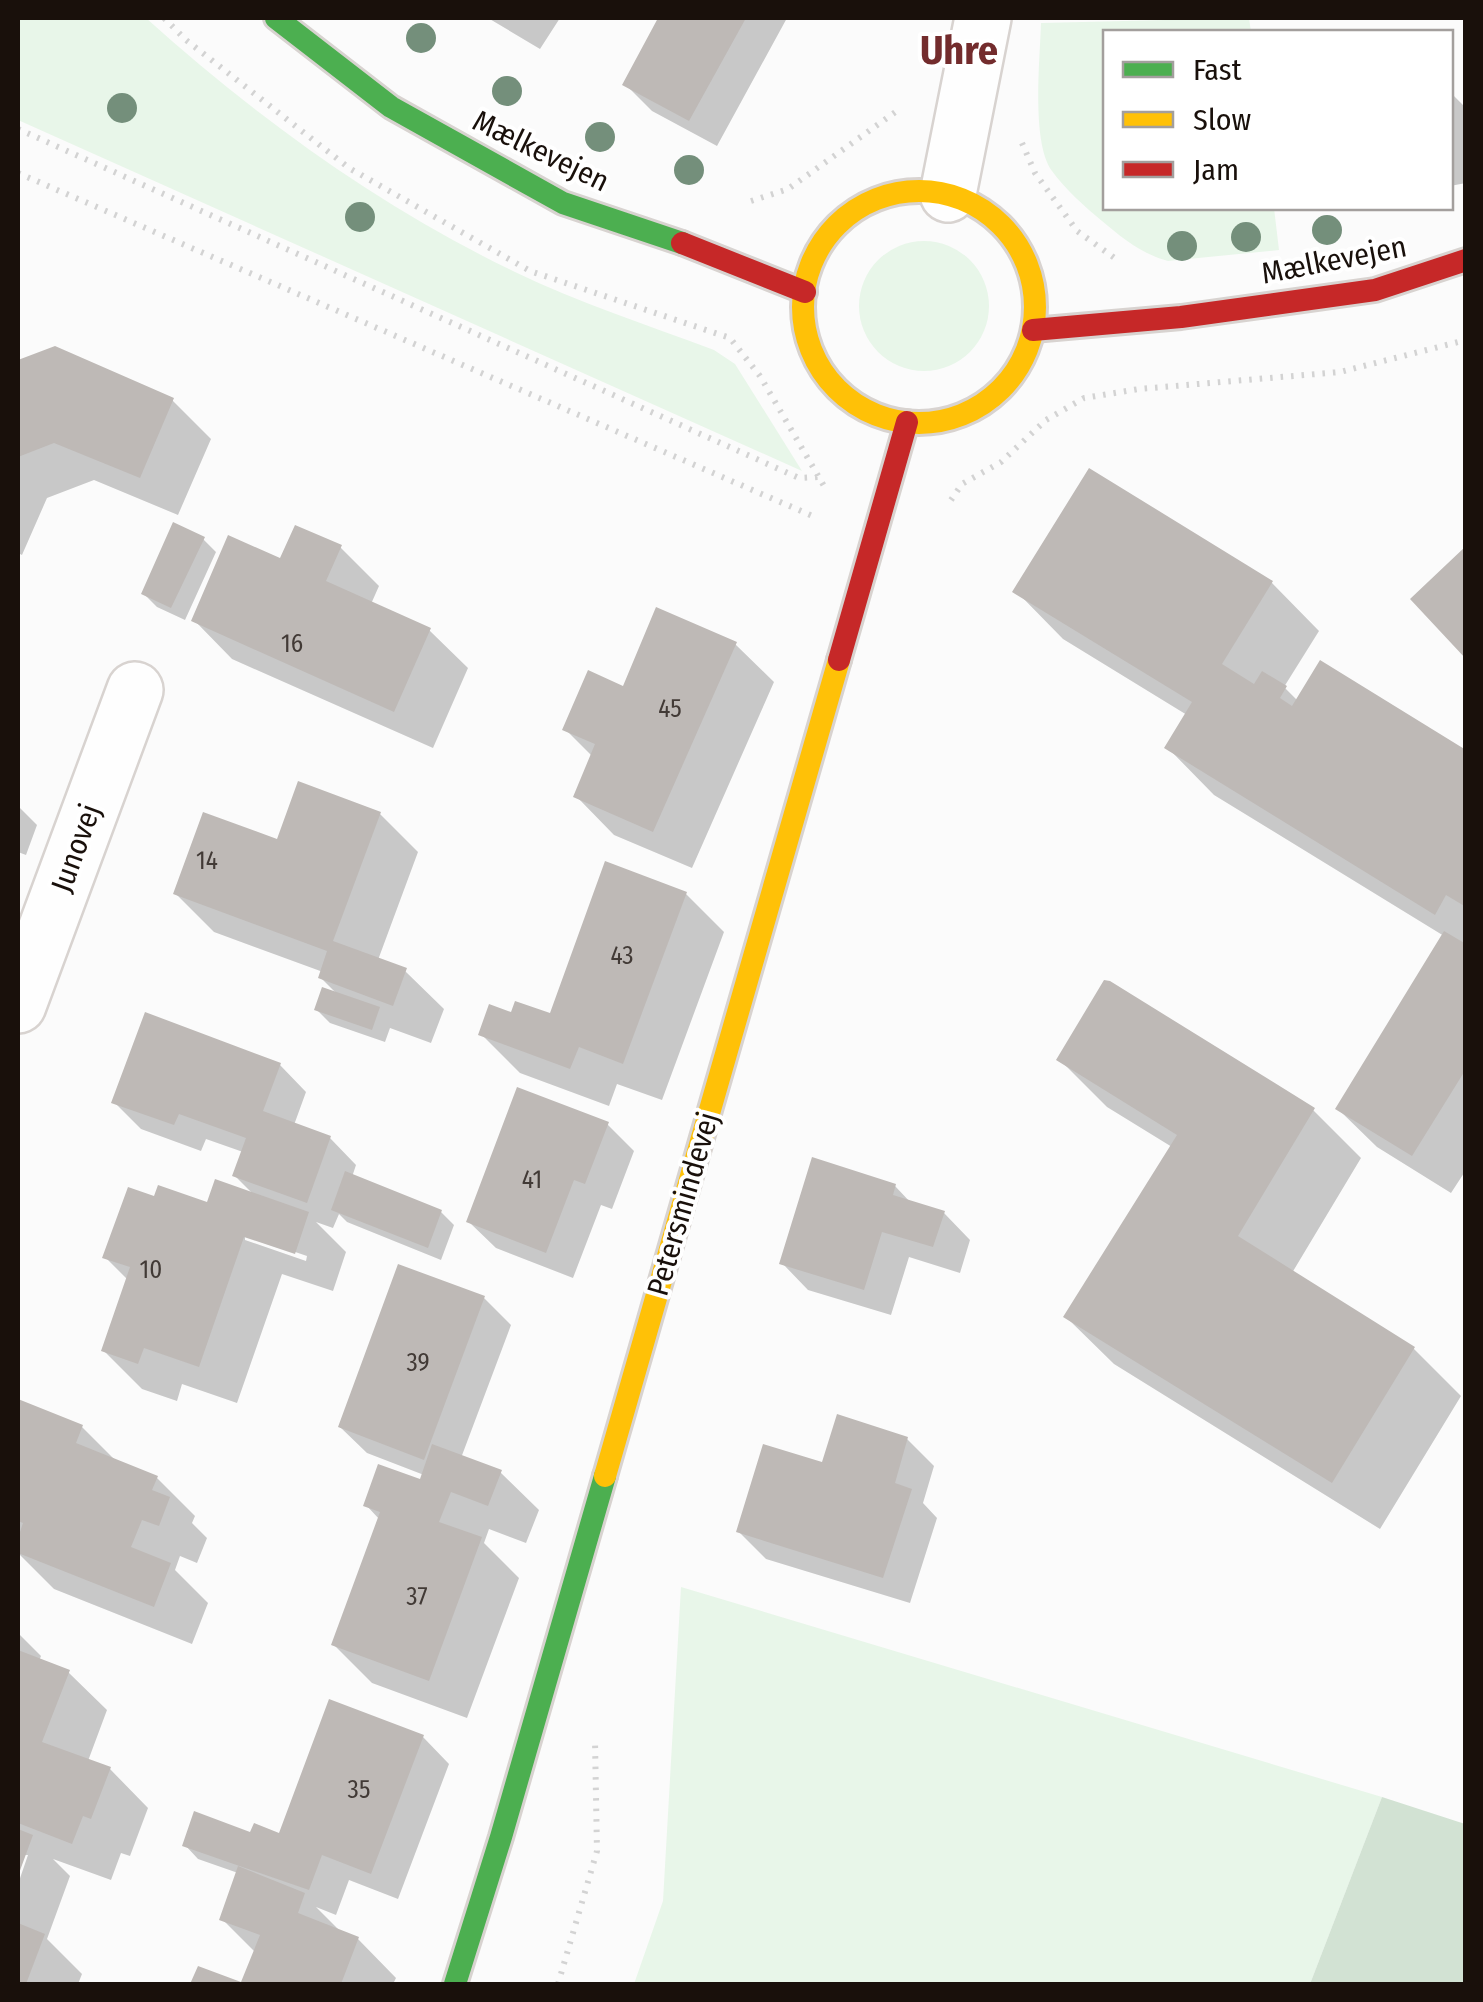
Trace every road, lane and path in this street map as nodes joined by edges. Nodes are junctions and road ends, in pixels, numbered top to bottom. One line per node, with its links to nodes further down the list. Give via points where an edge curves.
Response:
1 (276, 18): 7 (street, Mælkevejen, via 391,107 563,203)
2 (983, 18): 5 (street)
3 (18, 129): 10 (path, via 799,478)
4 (18, 172): 11 (path, via 815,517)
5 (948, 194): 7 (street, via 920,190 866,203 825,240); 8 (street, via 1000,222 1018,245 1035,300)
6 (1466, 260): 8 (street, Mælkevejen, via 1375,290)
7 (805, 292): 9 (street, via 804,318 820,368 858,406)
8 (1033, 330): 9 (street, via 1009,381 988,401 963,415)
9 (907, 422): 14 (street, Petersmindevej)
10 (820, 478)
11 (824, 512)
12 (135, 690): 13 (street, Junovej)
13 (18, 1005)
14 (455, 1984)

